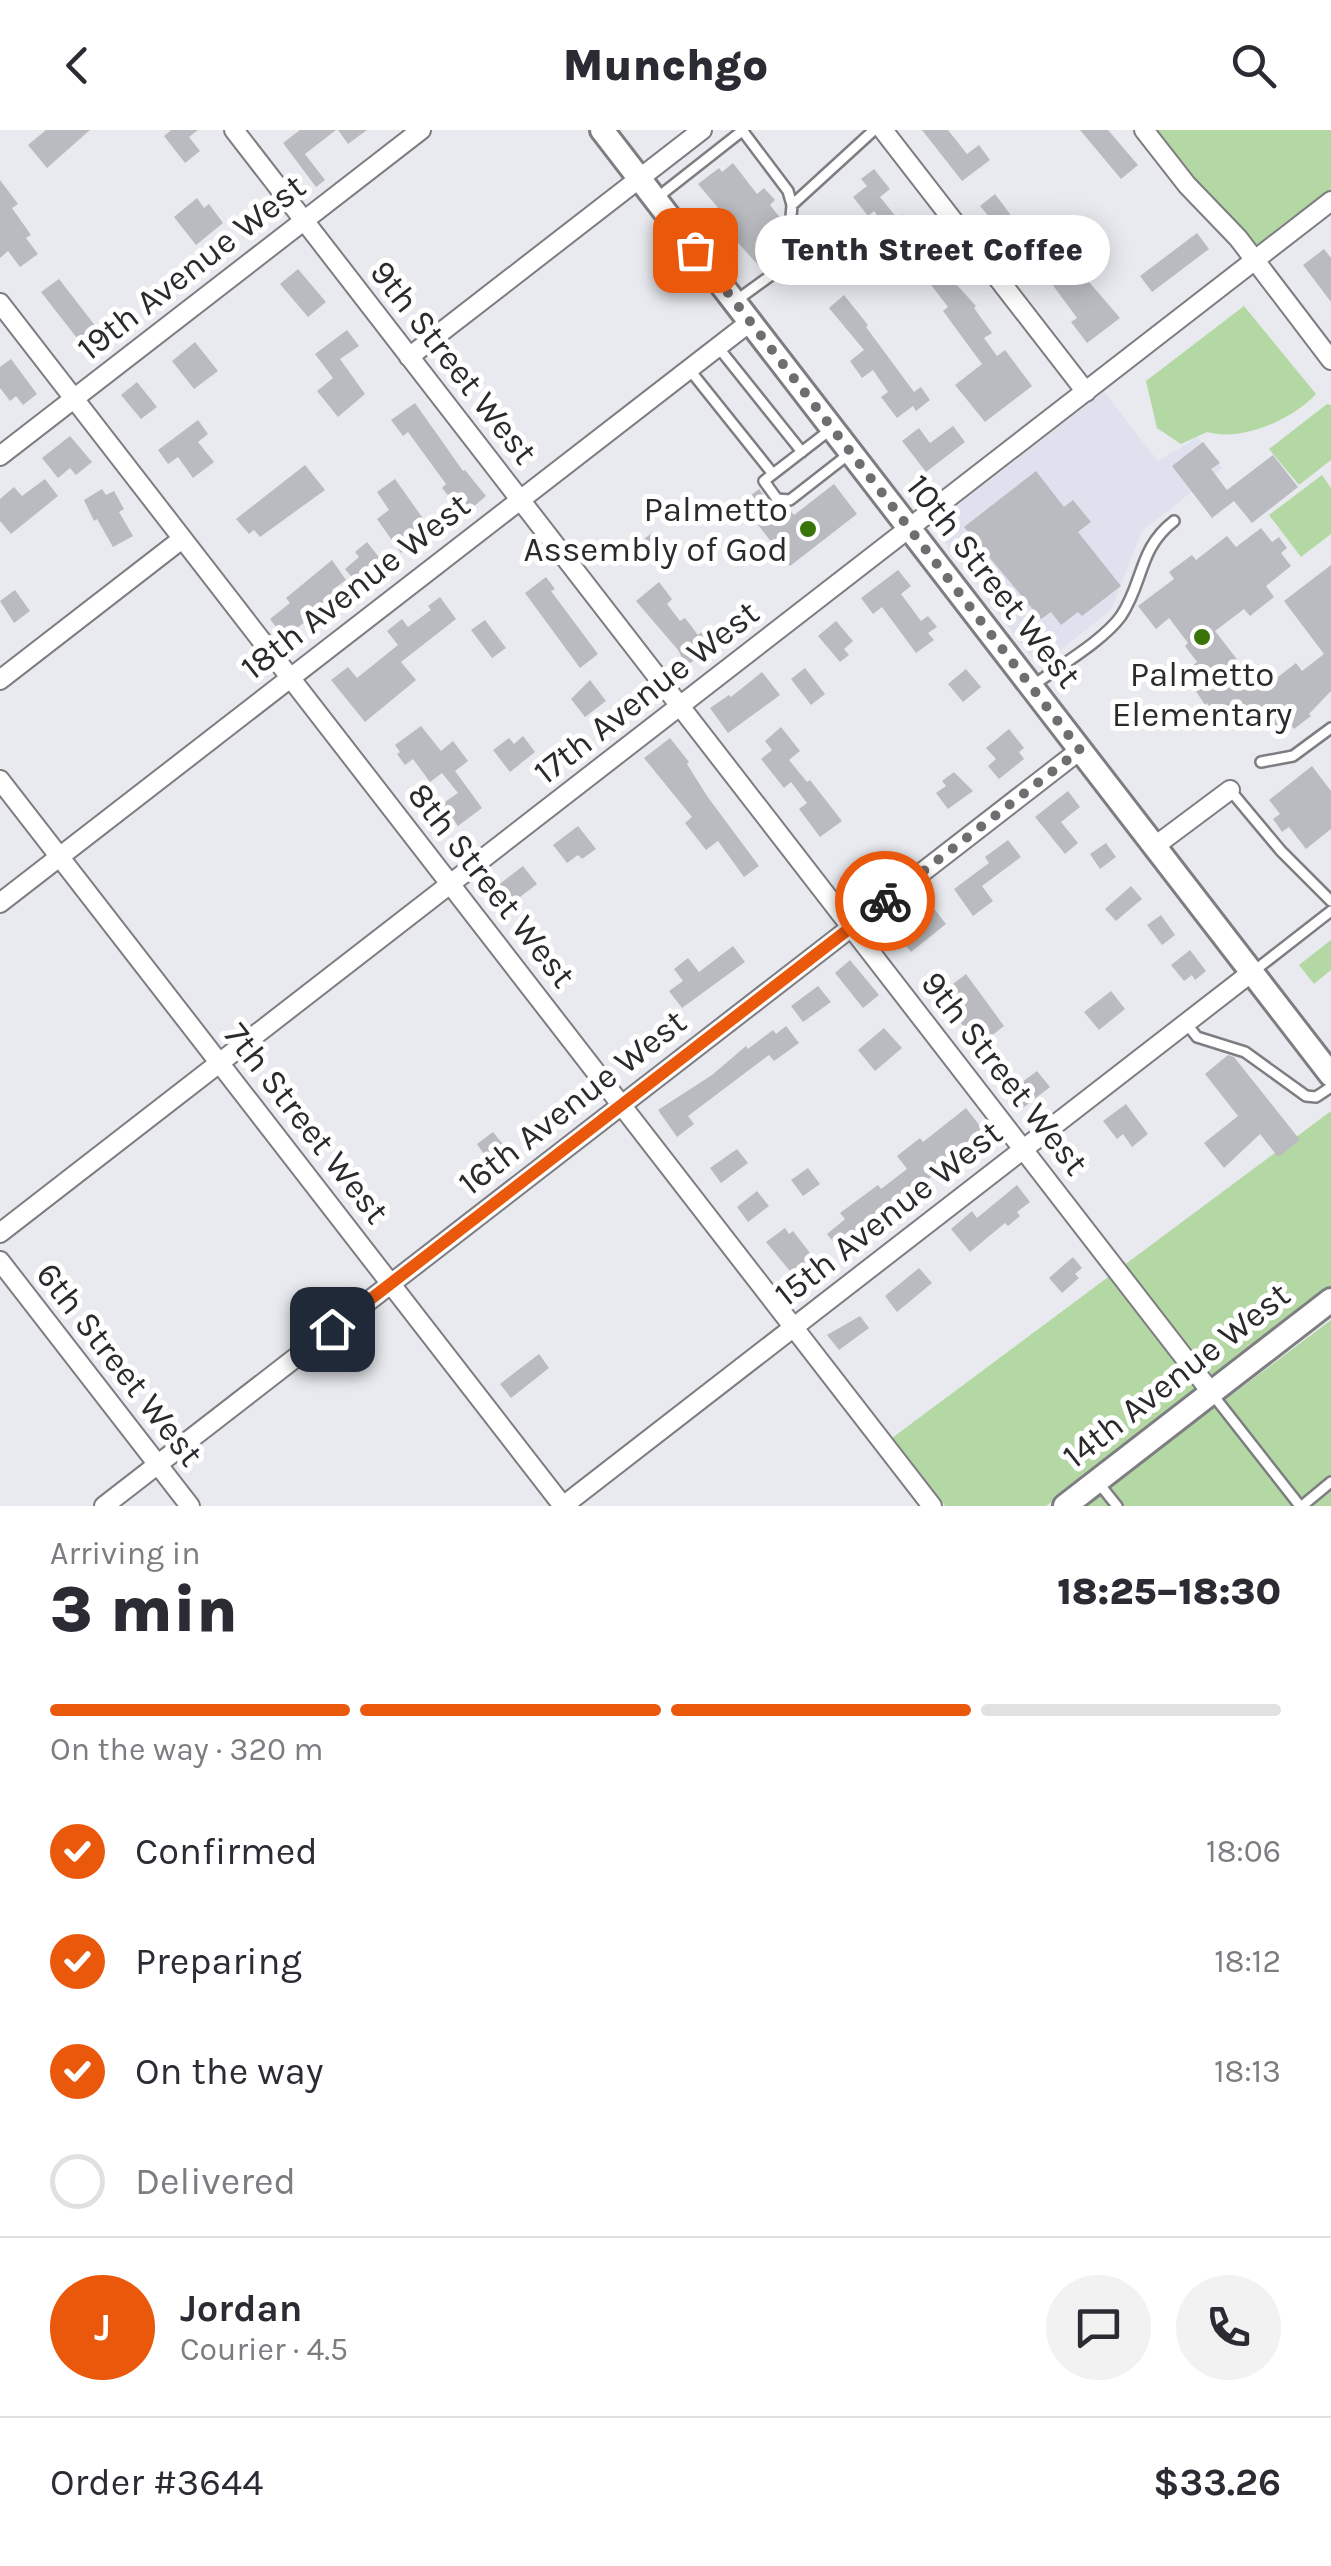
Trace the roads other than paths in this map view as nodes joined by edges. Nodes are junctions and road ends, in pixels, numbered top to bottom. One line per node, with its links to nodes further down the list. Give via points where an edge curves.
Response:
1 (234, 130): 13 (street, 9th Street West)
2 (421, 130): 13 (street, 19th Avenue West)
3 (602, 130): 9 (street, 10th Street West)
4 (702, 130): 9 (street)
5 (742, 130): 10 (lane); 12 (lane)
6 (874, 130): 12 (lane)
7 (883, 130): 22 (street)
8 (1144, 130): 14 (street)
9 (640, 178): 10 (street, 10th Street West); 19 (street)
10 (655, 199): 15 (street, 10th Street West)
11 (1331, 201): 14 (street, 17th Avenue West)
12 (792, 206): 15 (lane, via 793,256)
13 (304, 221): 19 (street, 9th Street West); 23 (street, 19th Avenue West)
14 (1254, 260): 20 (street); 22 (street, 17th Avenue West)
15 (735, 302): 17 (street, 10th Street West)
16 (0, 303): 23 (street, 8th Street West)
17 (750, 322): 18 (street, 18th Avenue West); 24 (street, 10th Street West)
18 (718, 347): 21 (street, 18th Avenue West); 25 (lane)
19 (409, 357): 29 (street, 9th Street West)
20 (1331, 360)
21 (689, 369): 28 (lane); 29 (street, 18th Avenue West)
22 (1086, 392): 31 (street, 17th Avenue West)
23 (74, 398): 27 (street, 19th Avenue West); 32 (street, 8th Street West)
24 (832, 428): 25 (lane); 26 (street, 10th Street West)
25 (802, 452): 28 (lane)
26 (851, 452): 28 (lane, via 790,500 777,500 764,482); 31 (street, 10th Street West)
27 (0, 456)
28 (773, 474)
29 (520, 500): 33 (street, 18th Avenue West); 36 (street, 9th Street West)
30 (1174, 520): 35 (lane, via 1149,546 1115,623)
31 (910, 528): 35 (street, 10th Street West); 36 (street, 17th Avenue West)
32 (182, 538): 33 (street, 8th Street West); 34 (street)
33 (290, 678): 43 (street, 18th Avenue West); 44 (street, 8th Street West)
34 (0, 680)
35 (1032, 687): 38 (street, 10th Street West)
36 (680, 706): 44 (street, 17th Avenue West); 48 (street, 9th Street West)
37 (1331, 728): 39 (lane, via 1293,756)
38 (1080, 750): 42 (street, 10th Street West); 48 (street, 16th Avenue West)
39 (1262, 762)
40 (0, 780): 43 (street, 7th Street West)
41 (1230, 790): 42 (street); 45 (lane)
42 (1155, 846): 49 (street, 10th Street West)
43 (60, 857): 46 (street, 18th Avenue West); 51 (street, 7th Street West)
44 (450, 884): 51 (street, 17th Avenue West); 54 (street, 8th Street West)
45 (1331, 901)
46 (0, 903)
47 (1331, 911): 49 (lane)
48 (851, 927): 54 (street, 16th Avenue West); 55 (street, 9th Street West)
49 (1252, 972): 50 (street, 15th Avenue West); 52 (street, 10th Street West)
50 (1186, 1024): 53 (lane, via 1197,1038 1245,1052 1306,1096); 55 (street, 15th Avenue West)
51 (219, 1063): 56 (street, 17th Avenue West); 58 (street, 7th Street West)
52 (1331, 1074)
53 (1331, 1087)
54 (622, 1105): 58 (street, 16th Avenue West); 60 (street, 8th Street West)
55 (1023, 1150): 60 (street, 15th Avenue West); 61 (street, 9th Street West)
56 (0, 1233)
57 (0, 1261): 62 (street, 6th Street West)
58 (390, 1284): 62 (street, 16th Avenue West); 67 (street, 7th Street West)
59 (1331, 1300): 61 (street, 14th Avenue West)
60 (794, 1327): 67 (street, 15th Avenue West); 68 (street, 8th Street West)
61 (1212, 1392): 63 (street, 14th Avenue West); 71 (lane)
62 (158, 1464): 65 (street, 16th Avenue West); 66 (street, 6th Street West)
63 (1097, 1481): 69 (street, 14th Avenue West); 70 (lane)
64 (1331, 1482): 71 (lane)
65 (104, 1506)
66 (190, 1506)
67 (563, 1506)
68 (932, 1506)
69 (1065, 1506)
70 (1117, 1506)
71 (1300, 1506)

